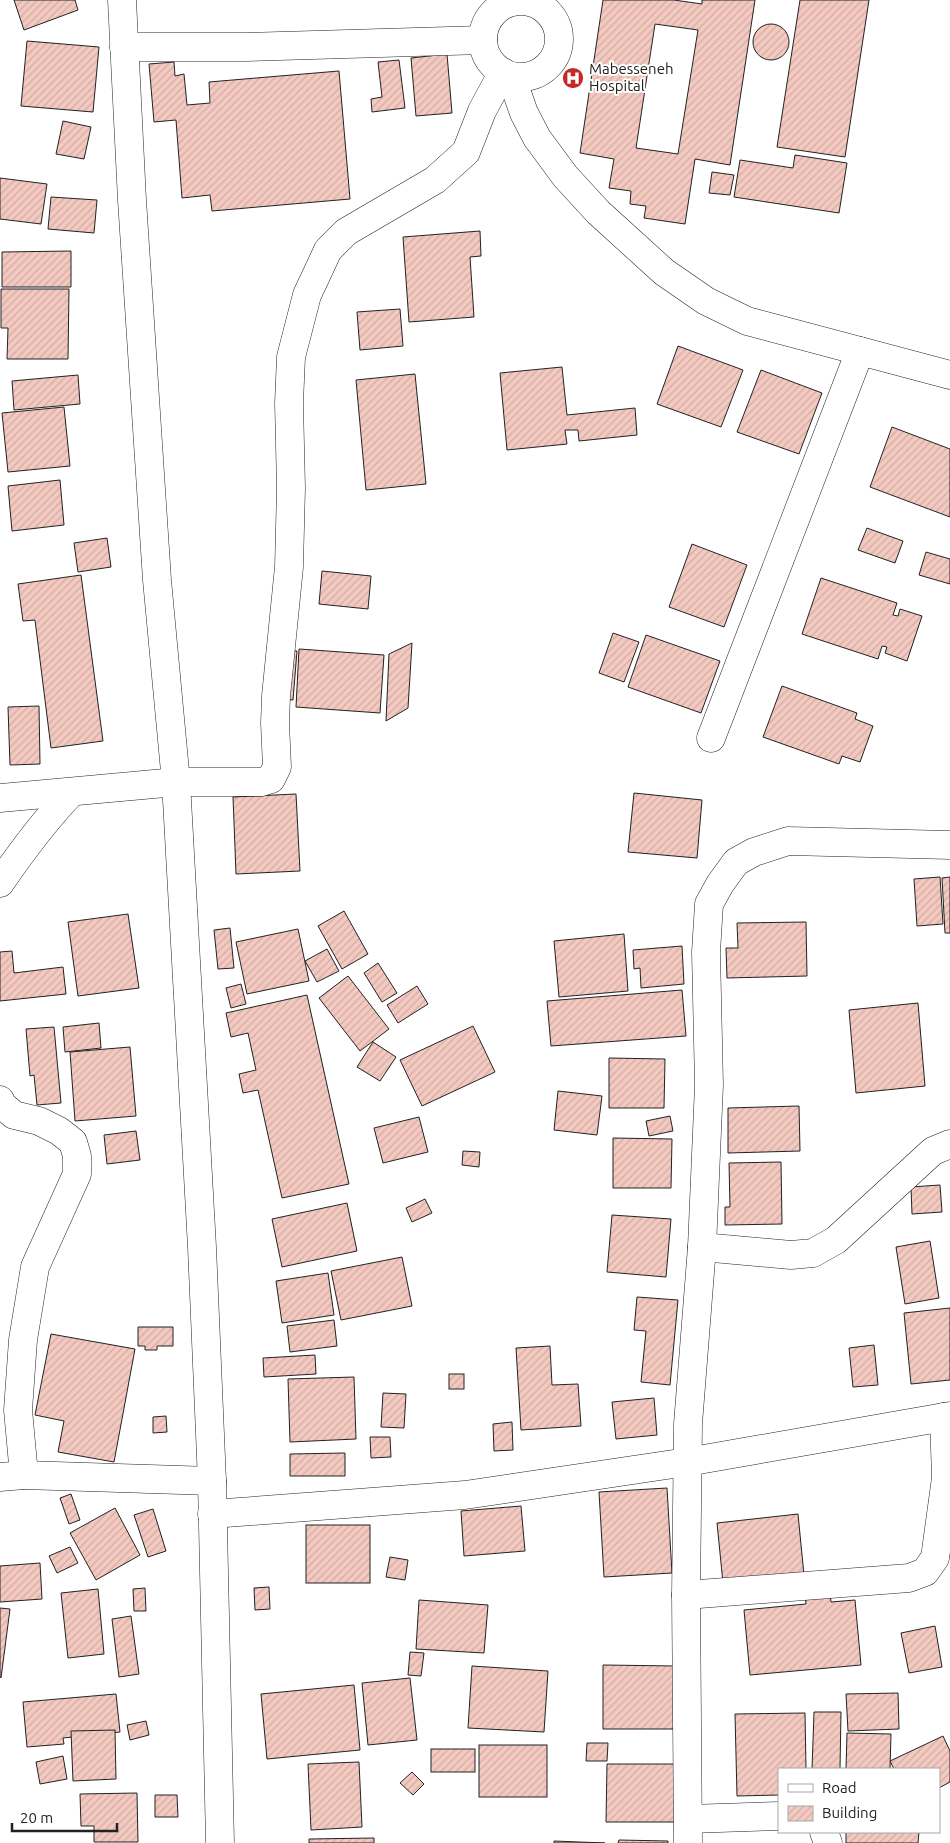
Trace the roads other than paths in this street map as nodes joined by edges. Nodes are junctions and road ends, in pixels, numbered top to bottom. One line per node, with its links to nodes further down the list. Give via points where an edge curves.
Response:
1 (122, 0): 4 (street)
2 (527, 0): 3 (street, via 501,6 485,27); 5 (street, via 550,13 557,24 558,50 542,71 530,76)
3 (483, 40): 4 (street); 5 (street, via 492,64)
4 (124, 47): 9 (street, via 157,580)
5 (510, 75): 6 (street, via 537,138 565,176 598,212 664,272 706,301 747,321); 9 (street, via 482,111 466,152 435,180 346,232 328,250 307,295 291,357 289,567 276,696 277,767 272,779 261,782)
6 (860, 350): 7 (street); 8 (street)
7 (950, 374)
8 (712, 738)
9 (176, 782): 10 (street); 20 (street)
10 (72, 792): 11 (street); 13 (street, via 42,824)
11 (0, 798)
12 (950, 845): 16 (street, via 788,841 754,852 736,862 720,884 709,904 706,952 709,1085)
13 (0, 883)
14 (0, 1100): 19 (street, via 14,1115 39,1121 59,1131 73,1142 77,1156 77,1174 34,1267 23,1340)
15 (950, 1144): 16 (street, via 933,1151 836,1240 813,1253 791,1255)
16 (702, 1247): 18 (street)
17 (947, 1416): 18 (street); 22 (street, via 946,1478 935,1558 925,1572 909,1578)
18 (687, 1462): 21 (street, via 465,1495); 22 (street)
19 (12, 1476): 20 (street)
20 (212, 1481): 21 (street)
21 (212, 1514): 25 (street)
22 (686, 1595): 24 (street)
23 (778, 1816): 24 (street)
24 (689, 1831)
25 (220, 1843)

